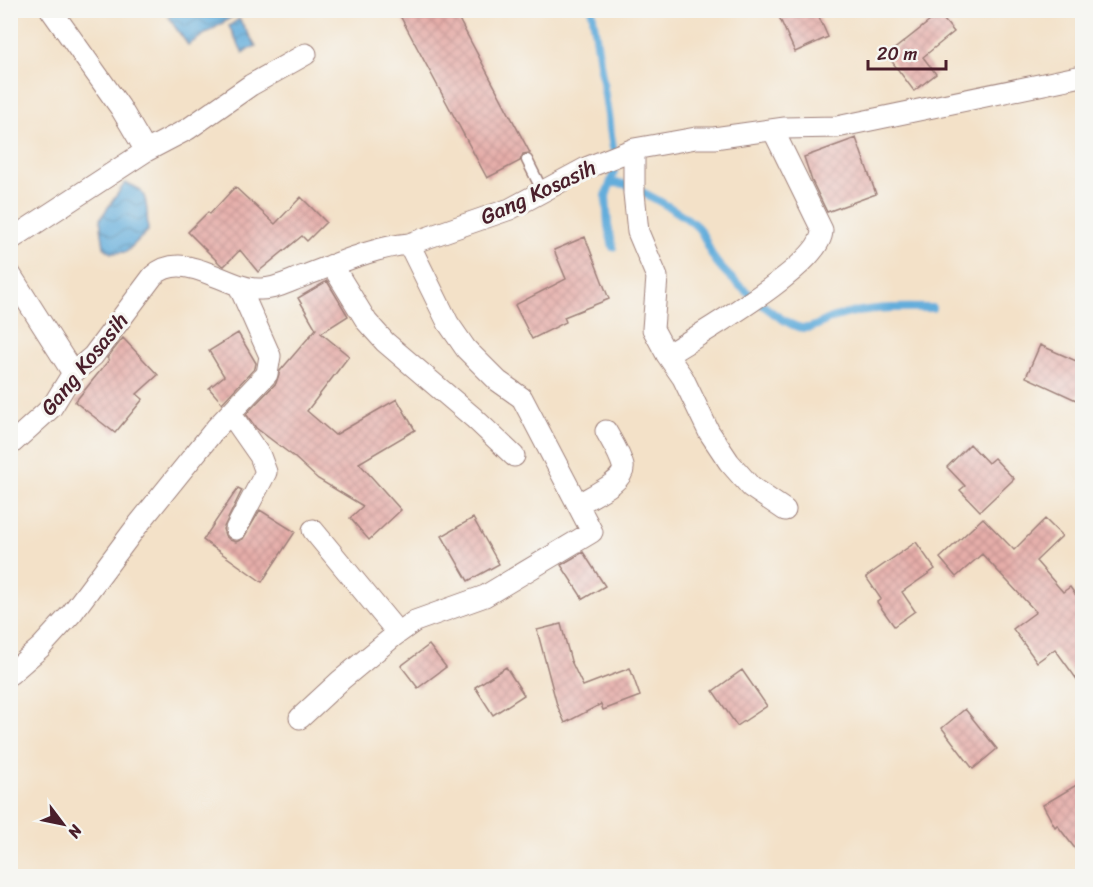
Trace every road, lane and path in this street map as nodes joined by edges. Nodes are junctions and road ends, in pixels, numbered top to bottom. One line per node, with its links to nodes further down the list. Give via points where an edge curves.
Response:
1 (51, 10): 5 (street, via 120,107)
2 (306, 54): 5 (street)
3 (1083, 76): 4 (street, Gang Kosasih, via 837,127)
4 (773, 130): 6 (street, Gang Kosasih, via 696,138); 14 (street, via 822,230 821,241 756,300)
5 (146, 151): 9 (street)
6 (634, 155): 8 (street, Gang Kosasih, via 586,168); 14 (street, via 638,232 657,277 653,329)
7 (527, 160): 8 (lane)
8 (543, 192): 10 (street, Gang Kosasih, via 510,209)
9 (10, 240)
10 (409, 244): 11 (street, Gang Kosasih); 20 (street, via 448,323 466,349 498,381 522,398)
11 (332, 265): 13 (street, Gang Kosasih, via 261,290); 19 (street, via 367,322 385,342)
12 (10, 274): 15 (street)
13 (239, 286): 15 (street, Gang Kosasih, via 212,273 164,268 153,276 93,356); 16 (street, via 270,356 270,366)
14 (667, 355): 21 (street, via 729,462 751,487)
15 (73, 373): 18 (street, Gang Kosasih, via 52,408)
16 (230, 413): 22 (street, via 260,456 266,472); 25 (street, via 72,613)
17 (606, 431): 20 (street, via 624,473)
18 (10, 446)
19 (514, 456)
20 (579, 504): 24 (street, via 592,532 474,602 423,618)
21 (785, 510)
22 (236, 528)
23 (313, 530): 24 (street)
24 (398, 633): 26 (street)
25 (10, 674)
26 (300, 718)

